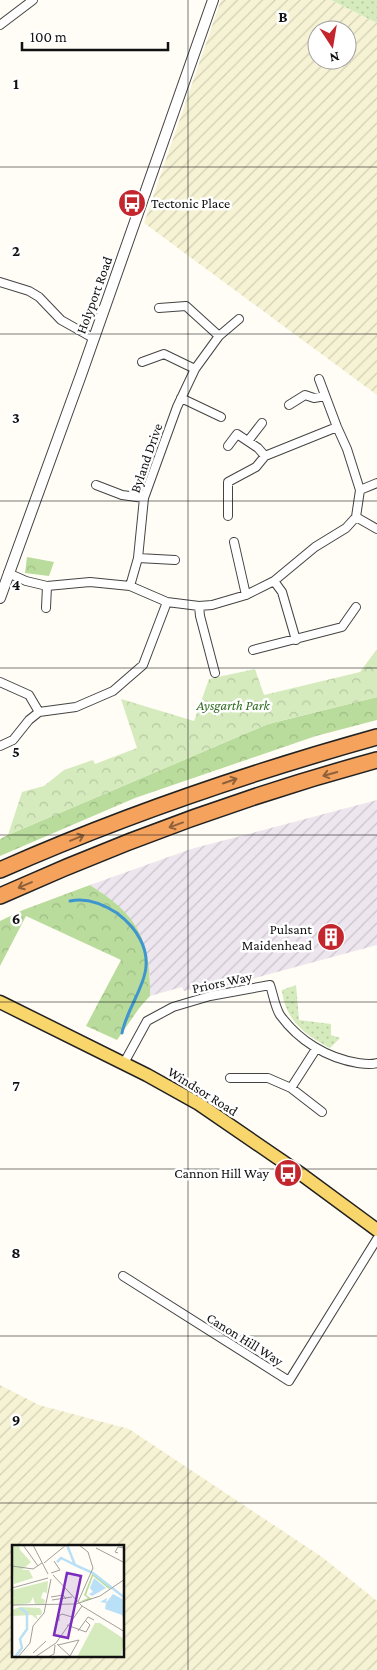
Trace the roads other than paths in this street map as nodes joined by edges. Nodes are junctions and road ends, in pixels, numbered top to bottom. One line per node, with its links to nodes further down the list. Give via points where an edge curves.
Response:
1 (33, 0): 3 (street)
2 (213, 0): 8 (street, Holyport Road)
3 (0, 24)
4 (0, 282): 8 (street, via 39,297 61,320)
5 (159, 308): 7 (street, via 186,306)
6 (238, 319): 7 (street, Byland Drive)
7 (219, 336): 10 (street, Byland Drive)
8 (93, 338): 31 (street, Holyport Road)
9 (142, 362): 10 (street, via 164,354)
10 (195, 369): 13 (street, Byland Drive)
11 (320, 379): 12 (street)
12 (325, 396): 14 (street, via 314,398 305,395); 17 (street)
13 (181, 398): 15 (street); 24 (street, Byland Drive)
14 (289, 405)
15 (221, 417)
16 (262, 423): 18 (street)
17 (337, 427): 20 (street); 23 (street)
18 (248, 441): 19 (street, via 237,434); 20 (street)
19 (228, 446)
20 (265, 456): 25 (street, via 256,467 228,482)
21 (377, 483): 23 (street)
22 (96, 485): 24 (street, via 122,495)
23 (360, 490): 26 (street)
24 (144, 498): 29 (street, Byland Drive)
25 (228, 516)
26 (356, 517): 27 (street); 32 (street, via 346,528 315,547)
27 (377, 528)
28 (234, 542): 35 (street)
29 (138, 558): 30 (street); 34 (street, Byland Drive)
30 (174, 560)
31 (8, 573): 33 (street); 36 (street, Holyport Road)
32 (274, 581): 35 (street); 41 (street, via 282,592)
33 (47, 586): 34 (street, via 90,582); 40 (street)
34 (130, 586): 37 (street)
35 (246, 595): 38 (street, via 212,606)
36 (0, 598)
37 (167, 602): 38 (street); 45 (street, via 143,664 113,691 76,707)
38 (199, 606): 43 (street)
39 (356, 607): 41 (street, via 342,627)
40 (46, 608)
41 (296, 640): 42 (street)
42 (253, 650)
43 (215, 673)
44 (0, 682): 45 (street, via 29,694)
45 (39, 712): 47 (street, via 28,720 13,740)
46 (377, 737): 49 (highway, one-way to 46, via 209,788)
47 (0, 746)
48 (377, 760): 50 (highway, one-way to 50, via 187,820)
49 (0, 870)
50 (0, 896)
51 (0, 1002): 53 (main road, Windsor Road)
52 (316, 1049): 53 (street, Priors Way, via 279,1014 270,985 210,996 173,1007 147,1021); 54 (street, Priors Way, via 342,1060); 56 (street)
53 (124, 1063): 58 (main road, Windsor Road, via 199,1104)
54 (377, 1063)
55 (230, 1078): 56 (street, via 268,1078)
56 (291, 1088): 57 (street)
57 (322, 1112)
58 (377, 1230)
59 (377, 1239): 60 (street, Canon Hill Way, via 289,1381)
60 (123, 1276)

